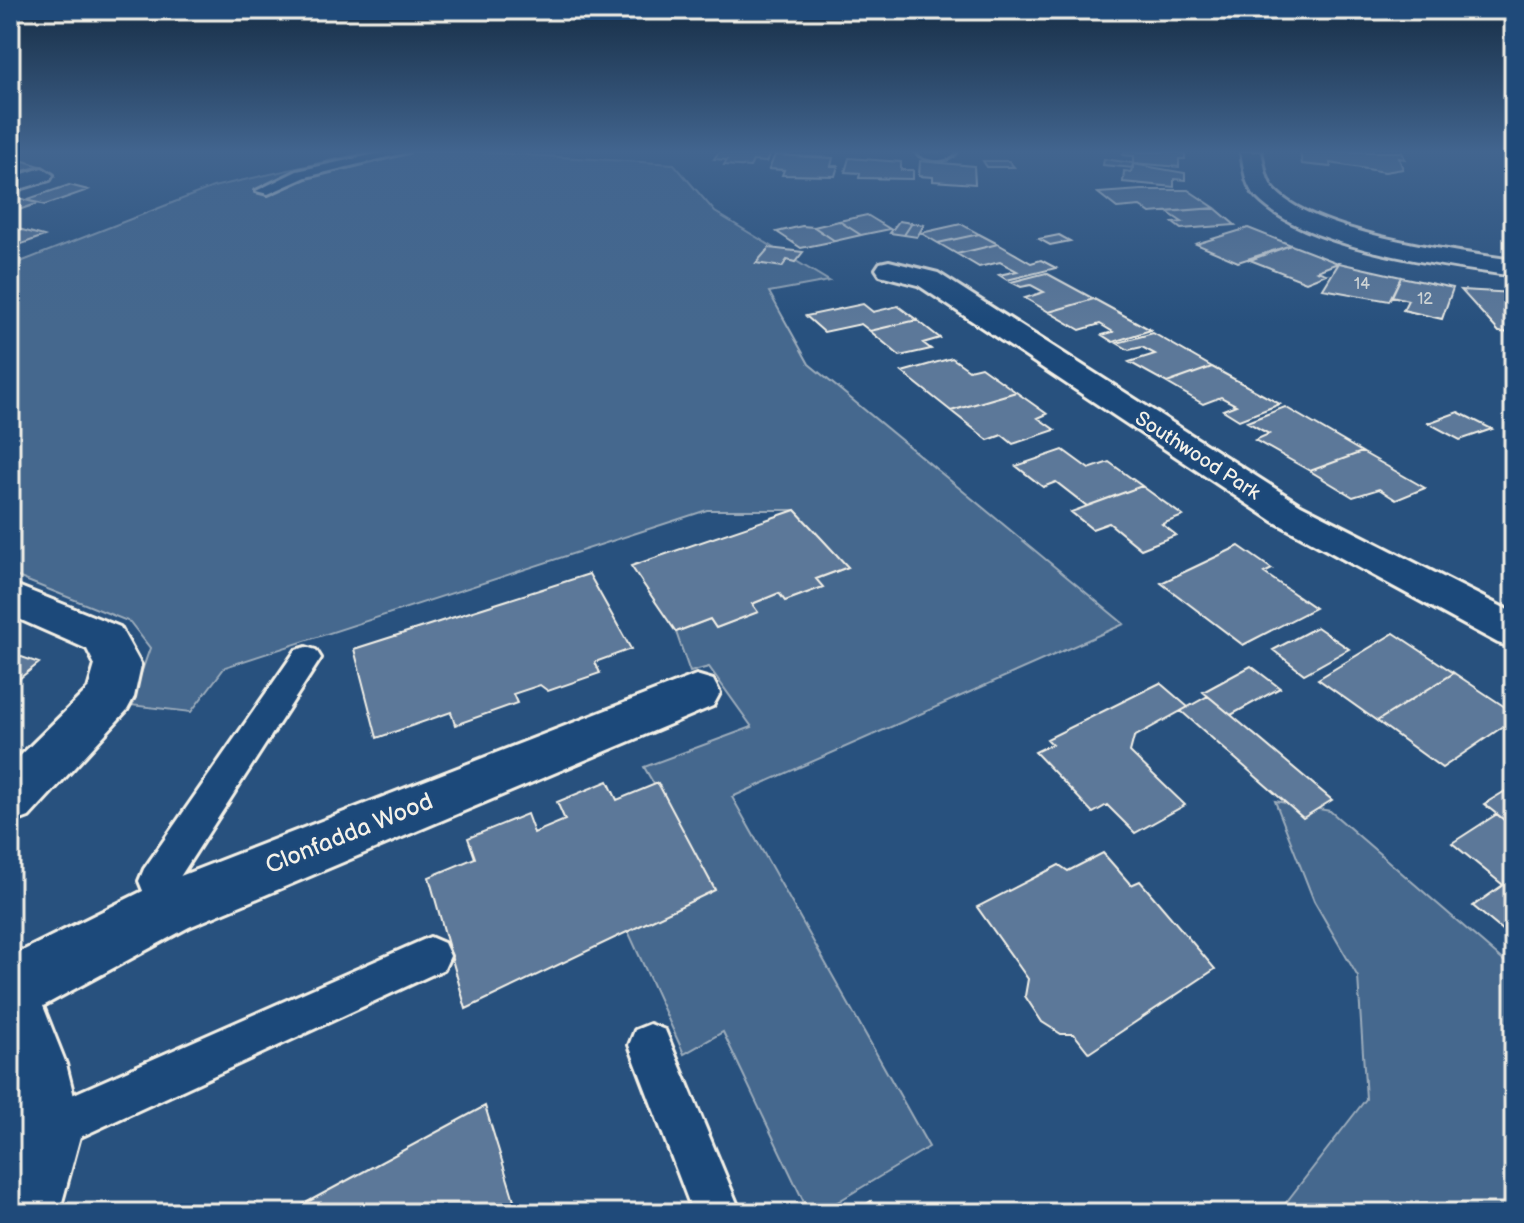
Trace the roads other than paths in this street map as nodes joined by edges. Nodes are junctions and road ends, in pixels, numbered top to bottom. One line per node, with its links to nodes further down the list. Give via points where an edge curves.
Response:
1 (1285, 209): 2 (street, via 1451,260)
2 (1514, 268)
3 (889, 269): 5 (street, Southwood Park, via 928,279 1287,513)
4 (10, 598): 8 (street, via 104,638 118,665 110,697)
5 (1514, 632)
6 (306, 658): 9 (lane, via 157,881)
7 (696, 693): 9 (street, Clonfadda Wood)
8 (10, 801)
9 (168, 908): 11 (street, Clonfadda Wood)
10 (430, 956): 14 (lane)
11 (10, 990)
12 (10, 1003): 14 (street, via 33,1064)
13 (650, 1045): 16 (lane)
14 (47, 1129): 15 (street)
15 (22, 1213)
16 (717, 1213)

